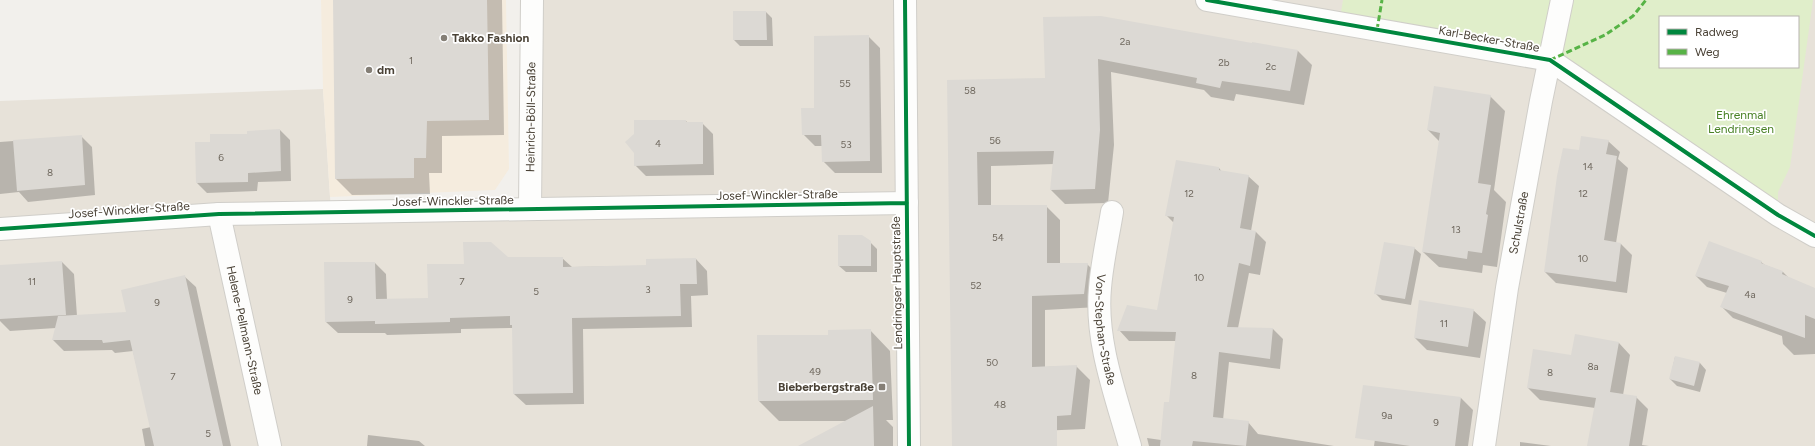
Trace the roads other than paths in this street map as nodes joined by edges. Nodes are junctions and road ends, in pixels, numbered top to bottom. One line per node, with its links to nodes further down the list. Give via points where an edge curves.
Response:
1 (532, 0): 7 (street, Heinrich-Böll-Straße)
2 (905, 0): 6 (street, Lendringser Hauptstraße)
3 (1206, 0): 5 (street, Karl-Becker-Straße)
4 (1562, 0): 5 (street, Schulstraße)
5 (1550, 60): 11 (street, Karl-Becker-Straße, via 1778,215); 15 (street, Schulstraße, via 1507,288)
6 (907, 203): 7 (street, Josef-Winckler-Straße); 13 (street, Lendringser Hauptstraße)
7 (530, 209): 9 (street, Josef-Winckler-Straße)
8 (1112, 212): 14 (street, Von-Stephan-Straße, via 1100,288 1100,326 1109,371)
9 (219, 214): 10 (street, Josef-Winckler-Straße); 12 (street, Helene-Pellmann-Straße)
10 (0, 229)
11 (1815, 236)
12 (270, 446)
13 (909, 446)
14 (1130, 446)
15 (1484, 446)

